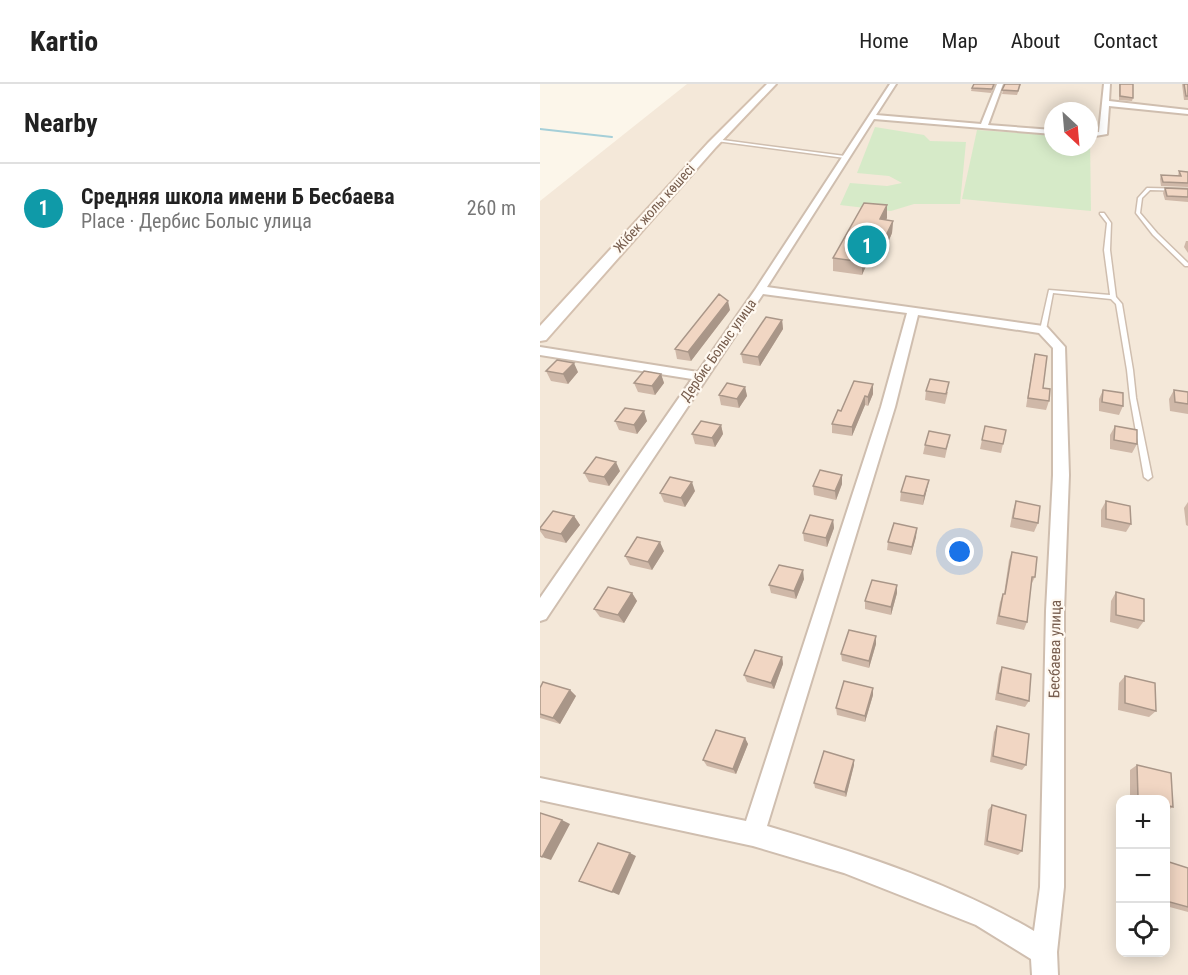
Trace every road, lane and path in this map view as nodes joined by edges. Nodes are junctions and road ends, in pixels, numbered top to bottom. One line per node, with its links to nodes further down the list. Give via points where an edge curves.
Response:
1 (772, 84): 11 (street, Жібек жолы көшесі)
2 (893, 84): 7 (street, Дербис Болыс улица)
3 (1000, 84): 8 (street)
4 (1107, 84): 5 (street)
5 (1105, 103): 6 (street); 10 (street, via 1103,134)
6 (1188, 112)
7 (872, 117): 8 (street); 12 (street, Дербис Болыс улица)
8 (984, 127): 9 (street)
9 (1044, 131)
10 (1098, 134)
11 (716, 140): 12 (lane); 20 (street, Жібек жолы көшесі)
12 (845, 157): 16 (street, Дербис Болыс улица)
13 (1188, 190): 15 (lane, via 1149,189 1140,198 1138,213)
14 (1102, 214): 17 (lane, via 1109,223 1107,250)
15 (1187, 265)
16 (760, 290): 18 (street); 22 (street, Дербис Болыс улица)
17 (1113, 297): 19 (lane, via 1051,291); 23 (lane, via 1121,310)
18 (914, 311): 19 (street); 26 (street, via 888,406)
19 (1043, 330): 27 (street, Бесбаева улица, via 1059,347 1061,363 1052,887)
20 (540, 336)
21 (540, 351): 22 (street)
22 (699, 376): 24 (street, Дербис Болыс улица)
23 (1148, 477)
24 (540, 613)
25 (540, 789): 26 (street)
26 (753, 834): 27 (street, via 844,861 984,916)
27 (1045, 964)

